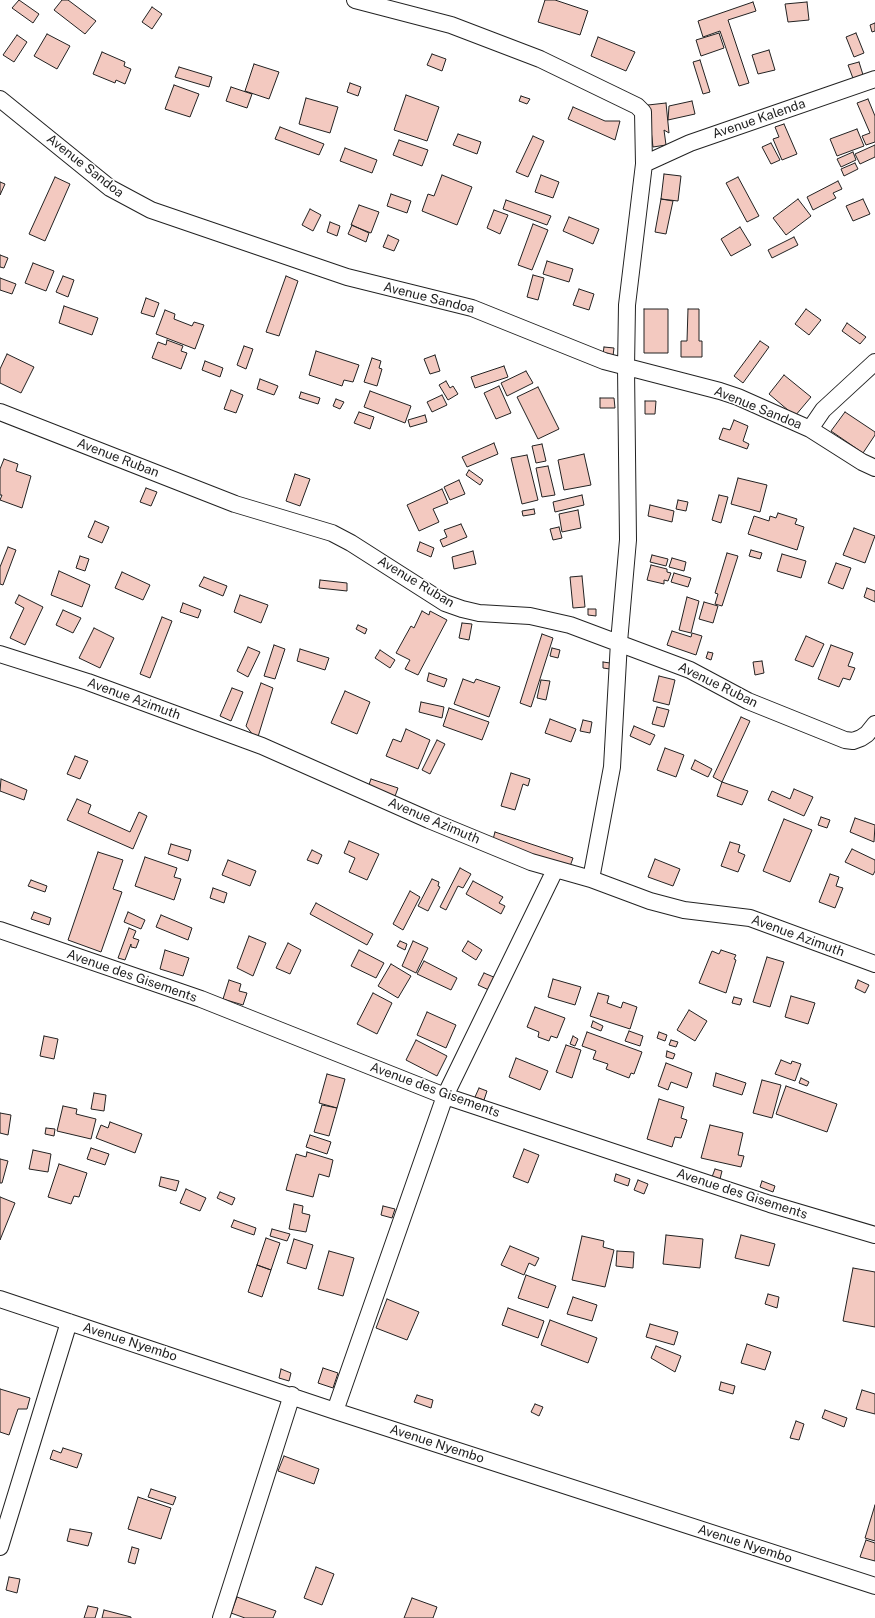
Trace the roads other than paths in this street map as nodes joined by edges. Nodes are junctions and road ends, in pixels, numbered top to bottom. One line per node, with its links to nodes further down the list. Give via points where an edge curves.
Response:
1 (354, 0): 4 (street, via 466,30 540,58 637,106 643,114)
2 (875, 79): 4 (street, Avenue Kalenda, via 690,143)
3 (0, 99): 6 (street, Avenue Sandoa, via 110,188 151,210 347,277 472,308)
4 (644, 164): 6 (street, via 628,305)
5 (875, 362): 8 (street, via 823,410)
6 (626, 368): 8 (street, Avenue Sandoa, via 720,391); 10 (street, via 628,540)
7 (0, 412): 10 (street, Avenue Ruban, via 235,504 332,533 445,602 462,609 552,620)
8 (810, 429): 9 (street, Avenue Sandoa)
9 (875, 468)
10 (619, 642): 12 (street, Avenue Ruban, via 690,670 748,701 845,740 861,738); 14 (street, via 612,767)
11 (0, 654): 13 (street, Avenue Azimuth, via 88,682 262,746 484,843)
12 (875, 724)
13 (555, 870): 14 (street, Avenue Azimuth); 17 (street)
14 (591, 879): 16 (street, Avenue Azimuth, via 684,910 750,918)
15 (0, 930): 17 (street, Avenue des Gisements, via 201,1000)
16 (875, 964)
17 (445, 1096): 18 (street, Avenue des Gisements, via 770,1204); 22 (street)
18 (875, 1236)
19 (0, 1300): 20 (street, Avenue Nyembo)
20 (69, 1322): 21 (street, Avenue Nyembo); 23 (street)
21 (292, 1396): 22 (street, Avenue Nyembo); 25 (street)
22 (334, 1411): 24 (street, Avenue Nyembo)
23 (0, 1547)
24 (875, 1586)
25 (222, 1618)

